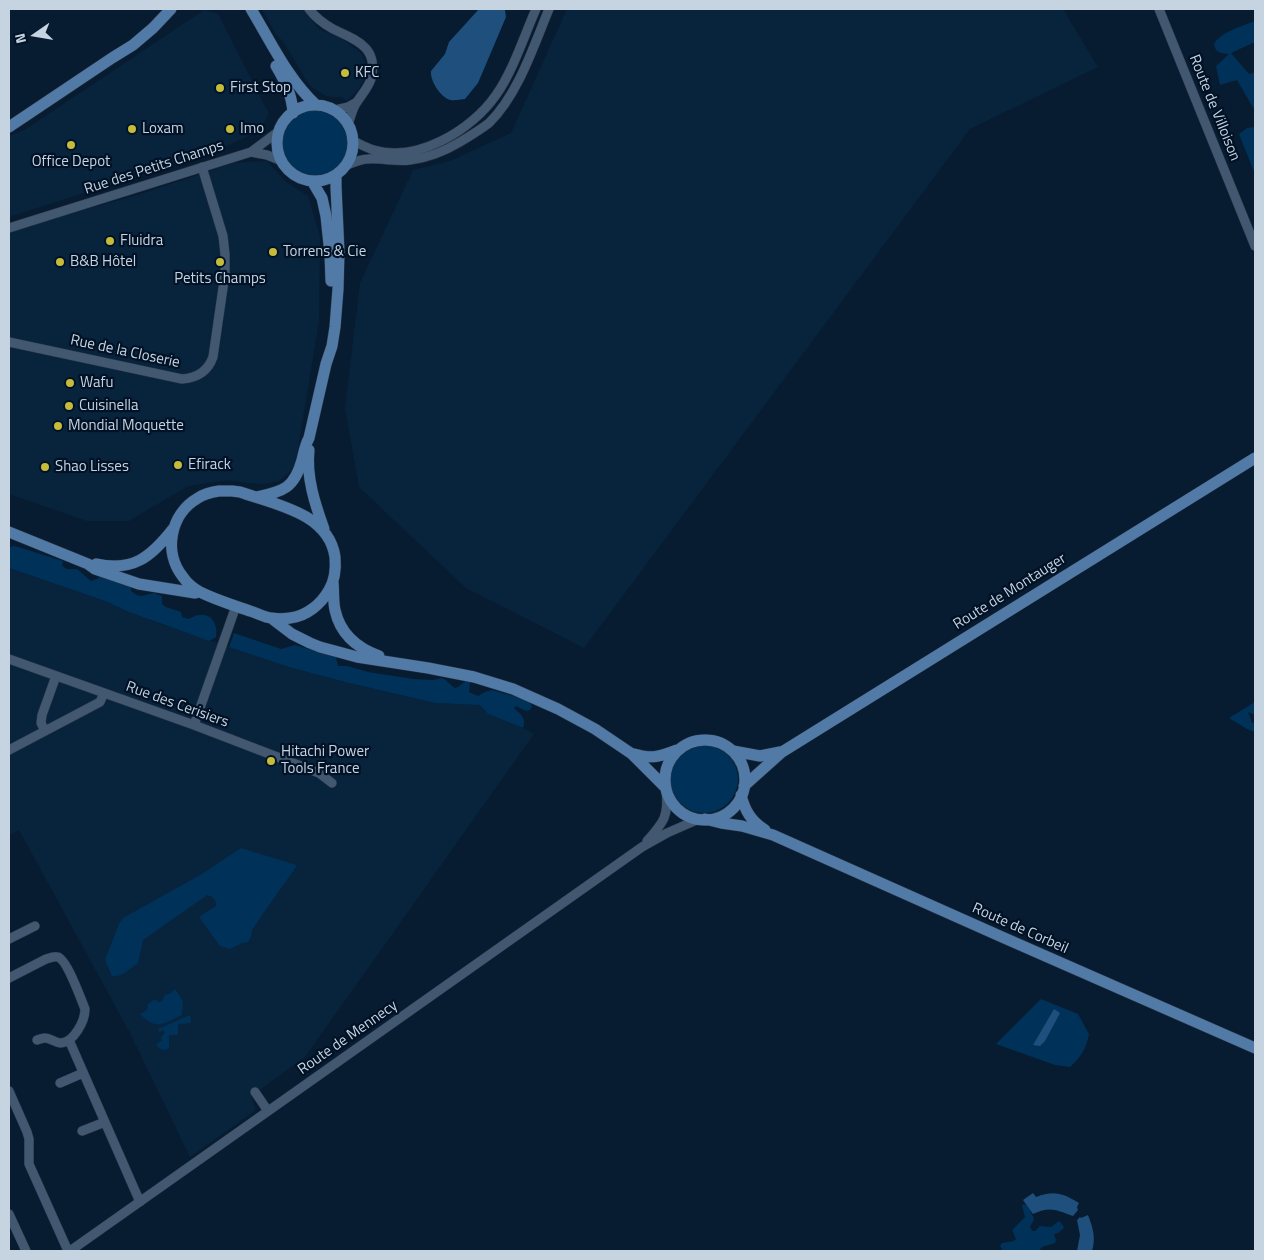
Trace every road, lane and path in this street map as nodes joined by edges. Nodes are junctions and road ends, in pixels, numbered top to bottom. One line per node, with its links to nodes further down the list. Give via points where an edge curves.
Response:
1 (171, 9): 13 (main road, via 132,45)
2 (242, 9): 11 (main road, via 283,78)
3 (251, 9): 9 (main road, via 293,80)
4 (309, 9): 8 (street, via 319,20 353,37 368,51 371,78)
5 (536, 9): 15 (street, via 510,72 496,96 468,125 446,139 406,152 376,151)
6 (549, 9): 18 (street, via 513,91 488,123 449,148 431,155 410,160 367,158)
7 (1159, 9): 23 (street, Route de Villoison)
8 (357, 102): 10 (street); 12 (street)
9 (316, 105): 10 (main road); 11 (main road)
10 (335, 110): 12 (main road)
11 (293, 113): 14 (main road)
12 (348, 124): 15 (main road)
13 (9, 127)
14 (279, 131): 16 (street, Rue des Petits Champs); 17 (main road, via 278,152)
15 (353, 141): 18 (main road, via 352,154)
16 (251, 152): 17 (street); 19 (street, Rue des Petits Champs)
17 (282, 161): 21 (main road, via 289,171)
18 (346, 165): 20 (main road)
19 (202, 167): 22 (street, Rue des Petits Champs); 24 (street, Rue de la Closerie, via 223,236 225,267 213,357 205,370 197,376 182,379)
20 (336, 175): 21 (main road); 25 (main road, via 338,289 332,346)
21 (312, 181): 25 (main road, via 322,198 330,254 330,326)
22 (9, 228)
23 (1255, 246)
24 (9, 342)
25 (326, 364): 26 (main road)
26 (309, 438): 28 (main road, via 292,482 281,491); 31 (main road, via 310,484)
27 (1255, 458): 46 (main road, Route de Montauger)
28 (255, 498): 29 (main road, via 240,492 212,492 193,501); 31 (main road, via 304,516)
29 (174, 527): 32 (main road, via 154,551 135,563 114,566); 34 (main road, via 171,549 176,566 189,584)
30 (9, 532): 32 (main road)
31 (327, 536): 33 (main road, via 334,552)
32 (88, 564): 34 (main road, via 139,584)
33 (333, 581): 36 (main road, via 323,599 309,611 290,618); 38 (main road, via 335,610 343,629 358,646)
34 (201, 592): 35 (main road)
35 (236, 606): 36 (main road); 41 (street)
36 (271, 618): 38 (main road, via 292,634 315,645 358,657)
37 (9, 659): 39 (street, Rue des Cerisiers)
38 (392, 661): 47 (main road, via 474,677 513,689 578,719)
39 (56, 676): 40 (street, Rue des Cerisiers); 42 (street, via 42,715)
40 (104, 693): 41 (street, Rue des Cerisiers); 42 (street, via 100,702)
41 (194, 725): 48 (street, Rue des Cerisiers, via 319,773)
42 (45, 731): 43 (street)
43 (9, 750)
44 (678, 750): 45 (main road, via 693,741 710,740); 47 (main road, via 647,758); 49 (main road, via 668,763)
45 (733, 751): 46 (main road, Route de Montauger, via 760,756); 50 (main road, via 741,764)
46 (782, 752): 50 (main road, Route de Montauger)
47 (632, 754): 49 (main road)
48 (332, 783)
49 (666, 789): 51 (main road, via 682,812); 53 (street, Route de Mennecy, via 668,805 662,822)
50 (743, 790): 51 (main road, via 738,802 727,812); 52 (main road, Route de Corbeil, via 746,809 752,819)
51 (702, 819): 52 (main road, Route de Corbeil); 53 (street, Route de Mennecy)
52 (773, 835): 59 (main road, Route de Corbeil)
53 (642, 847): 64 (street, Route de Mennecy)
54 (35, 926): 55 (street)
55 (9, 939)
56 (9, 978): 58 (street, via 46,959 58,957 64,961 85,1009 78,1032)
57 (37, 1040): 58 (street, via 45,1038 60,1043)
58 (69, 1040): 60 (street)
59 (1255, 1048)
60 (83, 1073): 61 (street); 65 (street)
61 (60, 1083)
62 (9, 1091): 70 (street, via 27,1132 29,1164)
63 (255, 1092): 64 (street)
64 (268, 1112): 67 (street, Route de Mennecy)
65 (104, 1122): 66 (street); 67 (street)
66 (82, 1132)
67 (140, 1202): 70 (street, Route de Mennecy)
68 (9, 1214): 69 (street)
69 (26, 1251)
70 (69, 1251)

